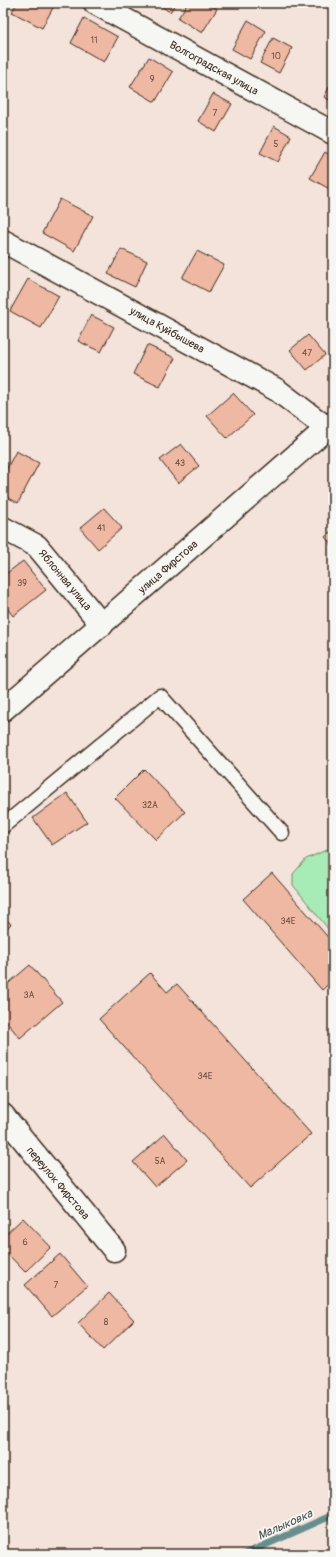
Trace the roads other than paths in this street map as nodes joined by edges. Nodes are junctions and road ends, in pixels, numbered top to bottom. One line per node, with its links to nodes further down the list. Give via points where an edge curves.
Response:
1 (95, 3): 2 (street, Волгоградская улица)
2 (333, 133)
3 (3, 241): 4 (street, улица Куйбышева, via 277,390)
4 (330, 425): 6 (street, улица Фирстова)
5 (3, 528): 6 (street, Яблонная улица, via 37,546)
6 (102, 625): 7 (street, улица Фирстова)
7 (3, 710)
8 (3, 826): 9 (lane, via 160,696)
9 (282, 833)
10 (3, 1116): 11 (street, переулок Фирстова)
11 (114, 1250)

